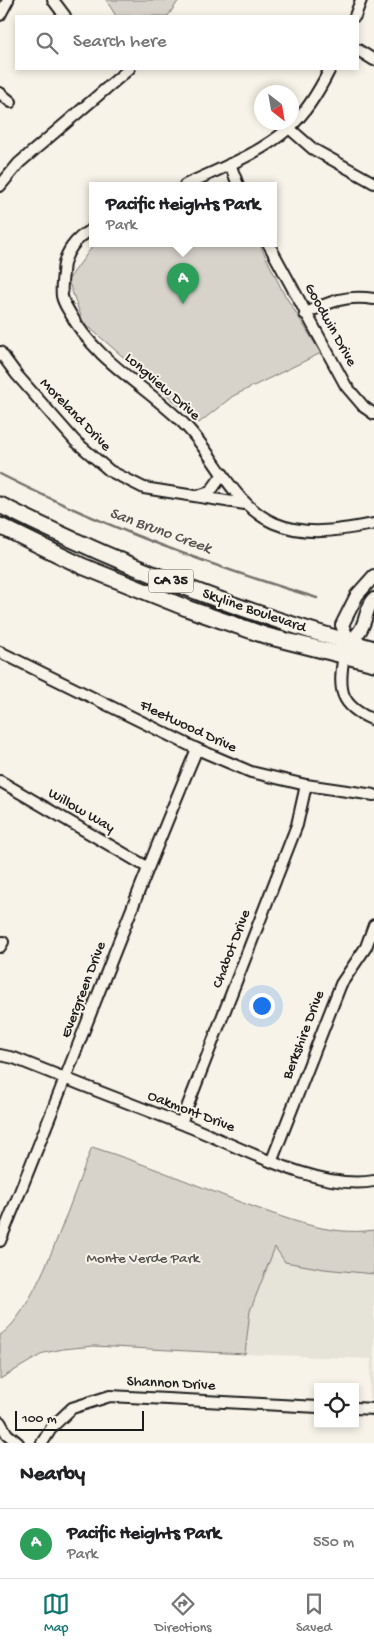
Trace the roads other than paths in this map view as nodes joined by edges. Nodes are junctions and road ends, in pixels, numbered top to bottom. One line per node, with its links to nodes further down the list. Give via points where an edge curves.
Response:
1 (8, 0): 4 (street)
2 (53, 0): 5 (street)
3 (361, 0): 6 (street)
4 (0, 15)
5 (64, 15)
6 (355, 15)
7 (359, 51): 8 (street)
8 (374, 60)
9 (128, 70): 20 (street, via 19,163)
10 (329, 70): 13 (street)
11 (0, 93): 12 (street)
12 (11, 102)
13 (299, 115)
14 (286, 130): 16 (street)
15 (291, 130): 19 (street, via 314,149)
16 (230, 164): 17 (street); 18 (street)
17 (191, 182)
18 (237, 182)
19 (374, 183)
20 (0, 186)
21 (89, 231): 27 (street, Longview Drive, via 68,252 63,266 62,298 79,330 95,349 186,425)
22 (270, 247): 24 (street, Goodwin Drive)
23 (374, 299): 24 (street, via 354,296 327,302)
24 (305, 314): 26 (street, Goodwin Drive, via 346,386)
25 (0, 352): 28 (street, Moreland Drive, via 75,441 110,471 144,488)
26 (374, 414)
27 (223, 474): 28 (street, via 210,492); 29 (street, Longview Drive)
28 (198, 496): 29 (street, Moreland Drive)
29 (245, 504): 31 (street, Longview Drive, via 272,522 306,532 328,532)
30 (0, 505): 35 (main road, Skyline Boulevard / CA 35, via 96,550)
31 (374, 524)
32 (0, 526): 35 (main road, Skyline Boulevard / CA 35, via 82,566 189,609 267,636)
33 (374, 576): 35 (street, via 357,595 342,625)
34 (374, 599): 35 (street, via 368,605 361,629)
35 (347, 649): 36 (main road, Skyline Boulevard / CA 35); 38 (main road, Skyline Boulevard / CA 35); 39 (street, via 340,681 342,692 356,712)
36 (374, 649)
37 (0, 652): 40 (street, Fleetwood Drive)
38 (374, 663)
39 (374, 720)
40 (197, 749): 42 (street, Fleetwood Drive, via 251,772); 44 (street, Evergreen Drive)
41 (0, 781): 44 (street, Willow Way)
42 (306, 785): 43 (street, Fleetwood Drive); 48 (street, Chabot Drive, via 297,824)
43 (374, 795)
44 (147, 867): 47 (street, Evergreen Drive)
45 (374, 925): 49 (street, Berkshire Drive, via 366,947 341,984)
46 (0, 1055): 47 (street, Oakmont Drive)
47 (66, 1079): 48 (street, Oakmont Drive); 51 (street, Evergreen Drive)
48 (181, 1123): 49 (street, Oakmont Drive)
49 (272, 1160): 50 (street, Oakmont Drive, via 326,1179)
50 (374, 1181)
51 (0, 1241)
52 (314, 1406): 57 (street, Shannon Drive, via 110,1396 72,1408 52,1426)
53 (359, 1408): 54 (street)
54 (374, 1409)
55 (0, 1422): 56 (street)
56 (18, 1443)
57 (42, 1443)

